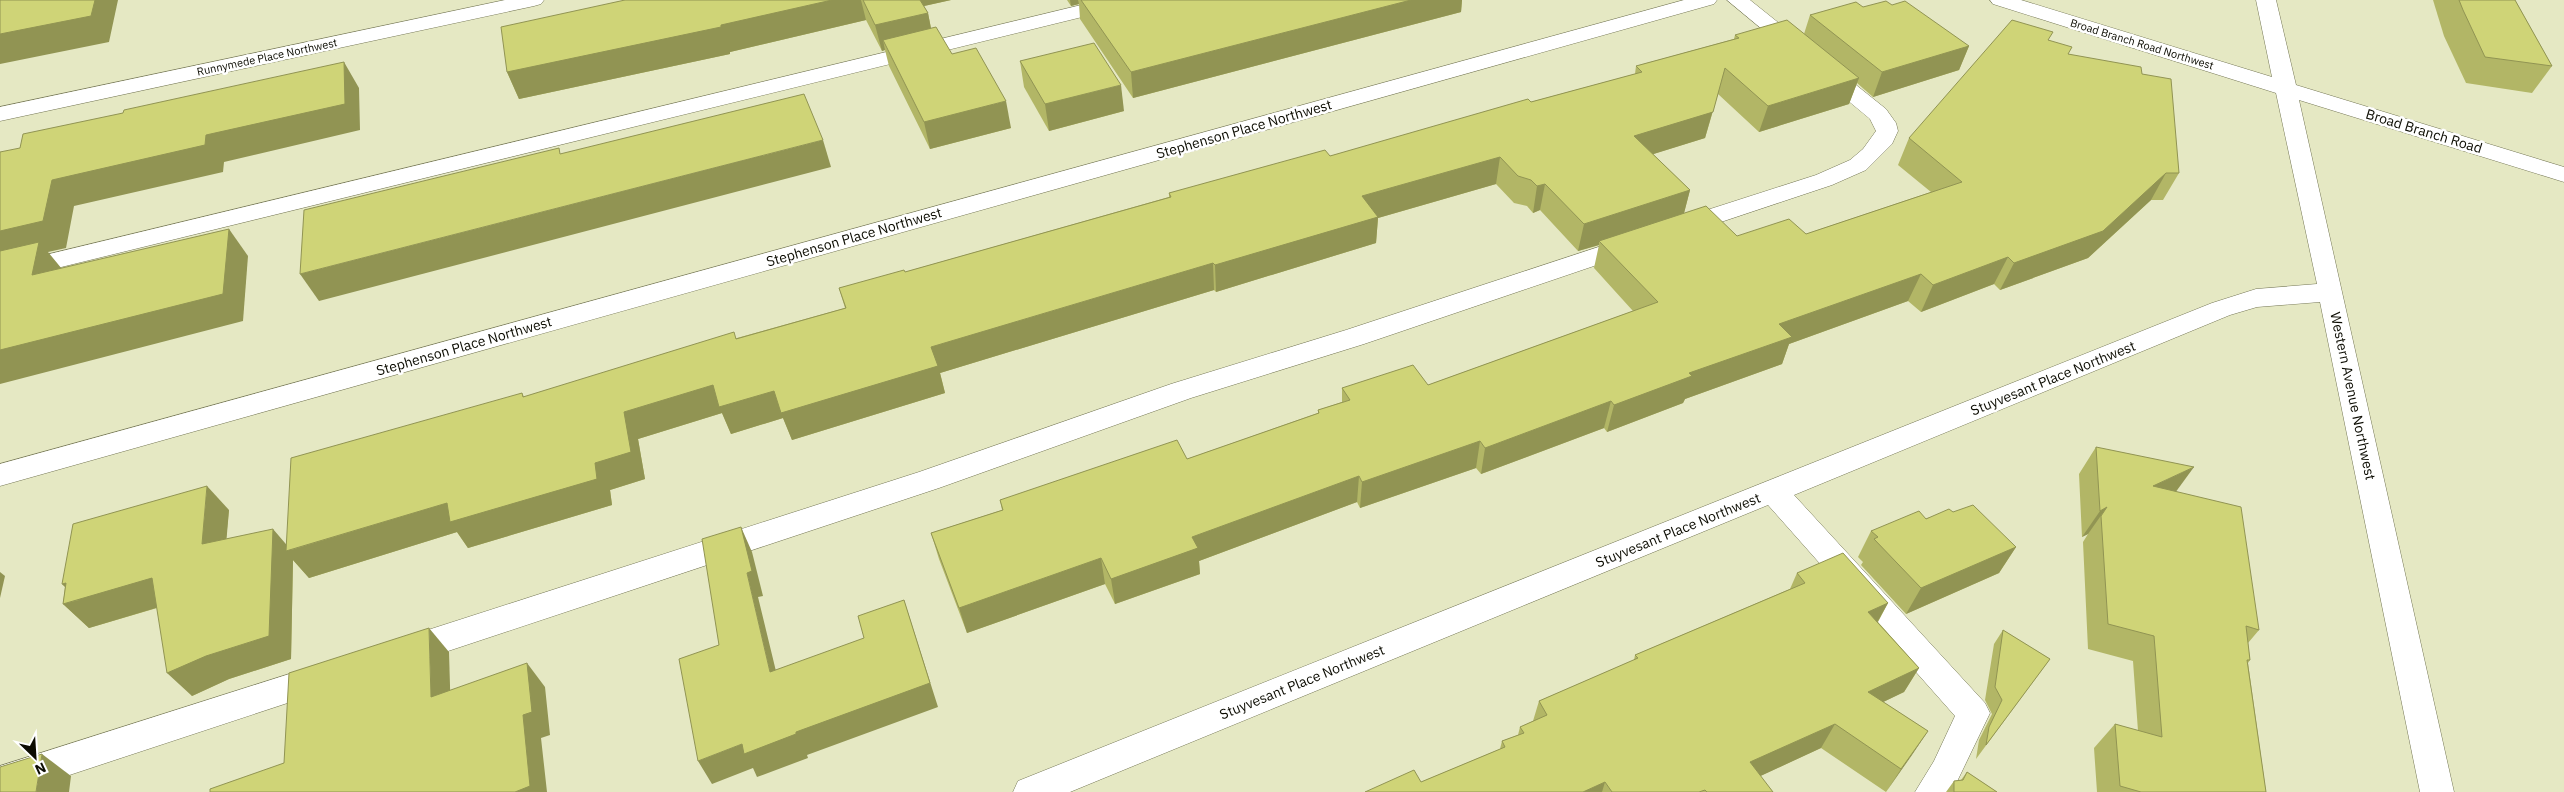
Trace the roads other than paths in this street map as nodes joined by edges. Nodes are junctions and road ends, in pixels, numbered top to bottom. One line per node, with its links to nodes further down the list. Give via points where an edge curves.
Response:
1 (534, 0): 8 (street, Runnymede Place Northwest)
2 (1127, 0): 10 (street)
3 (1708, 0): 12 (street, Stephenson Place Northwest)
4 (1737, 0): 14 (street, via 1886,123 1884,139 1871,154 1845,172 1824,180 1365,334 1181,391 920,483)
5 (2000, 0): 7 (street, Broad Branch Road Northwest)
6 (2266, 0): 7 (street, Western Avenue Northwest)
7 (2285, 87): 9 (street, Broad Branch Road); 11 (street, Western Avenue Northwest)
8 (0, 114)
9 (2564, 175)
10 (0, 274)
11 (2331, 292): 13 (street, Stuyvesant Place Northwest, via 2256,298 2221,309); 19 (street, Western Avenue Northwest)
12 (0, 475)
13 (1773, 491): 17 (street, Stuyvesant Place Northwest); 18 (street, via 1973,713 1946,772)
14 (380, 659)
15 (352, 668): 16 (street)
16 (0, 782)
17 (1030, 792)
18 (1932, 792)
19 (2437, 792)

